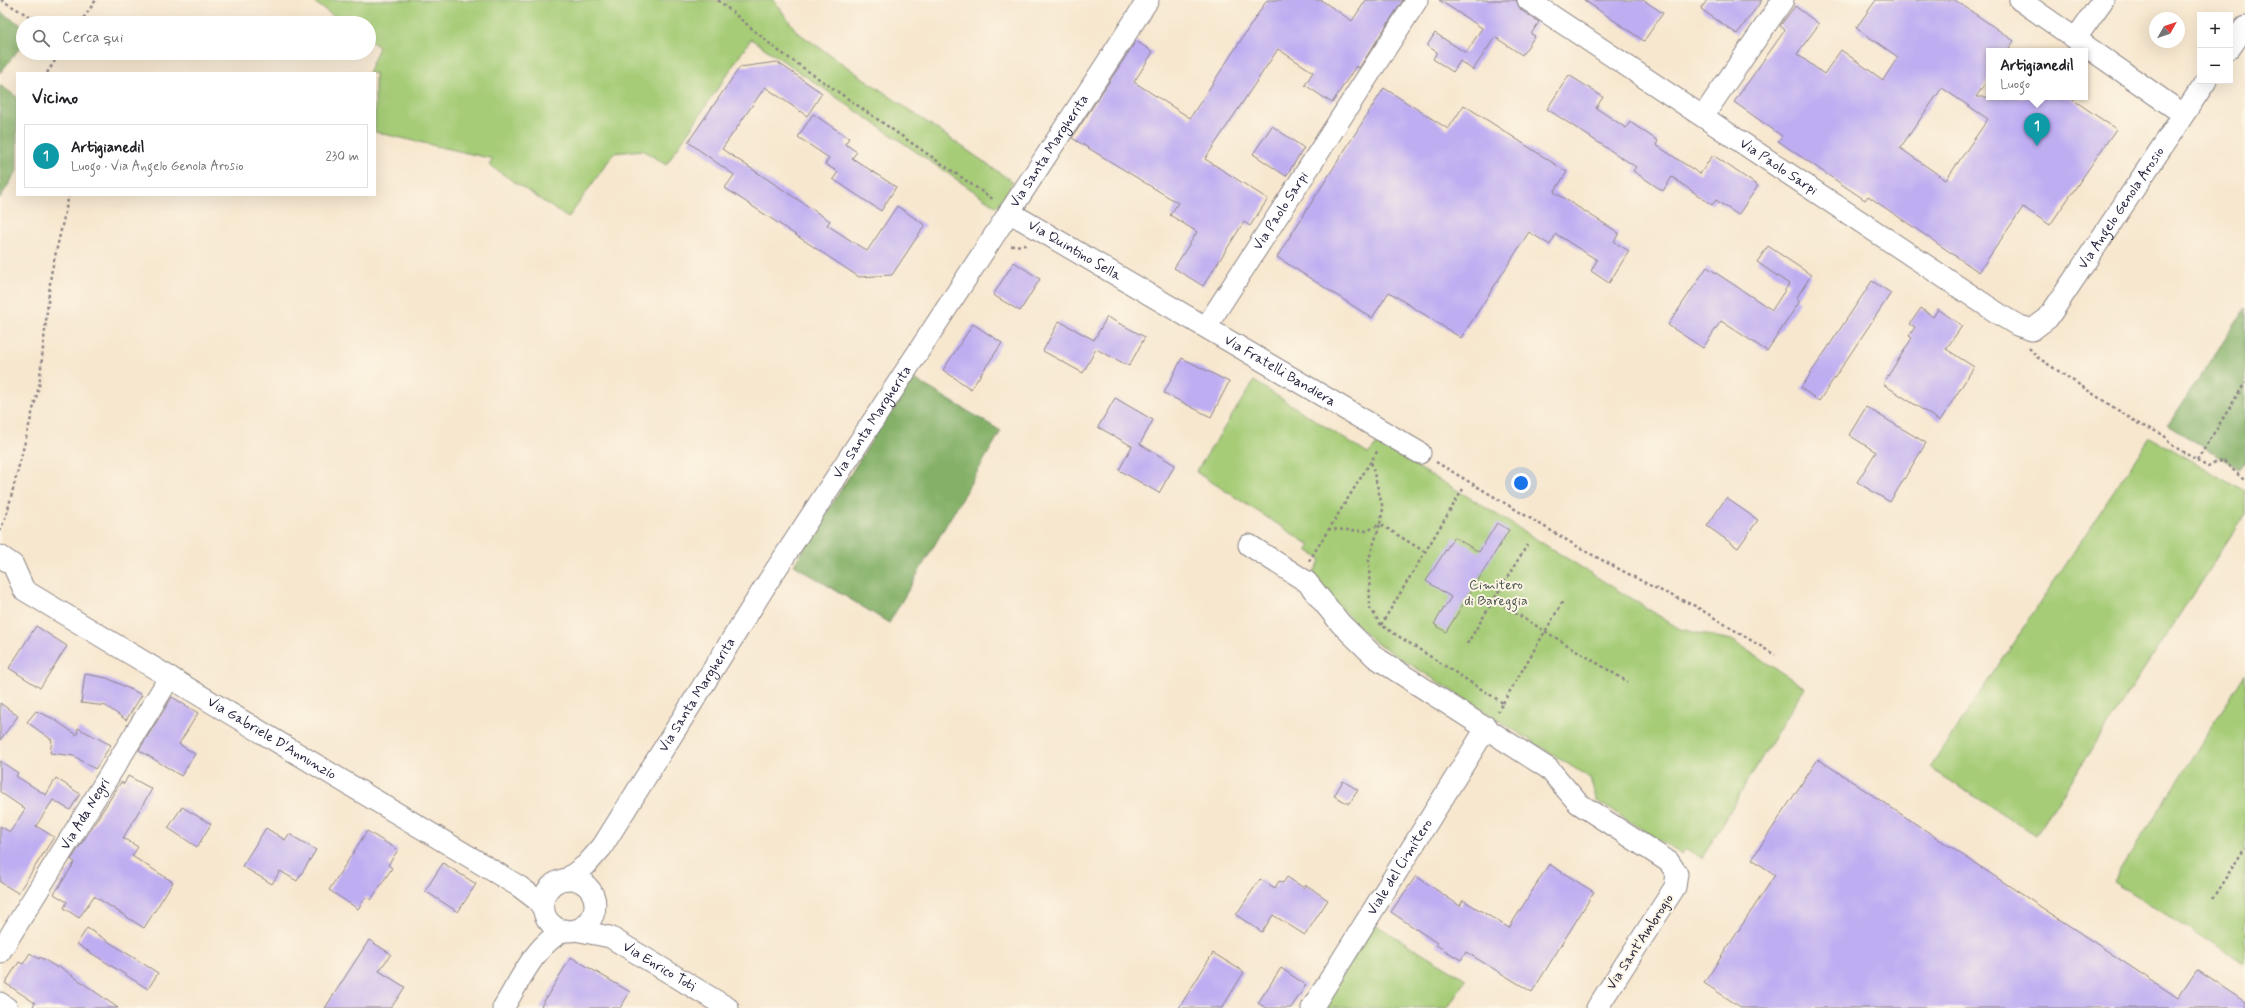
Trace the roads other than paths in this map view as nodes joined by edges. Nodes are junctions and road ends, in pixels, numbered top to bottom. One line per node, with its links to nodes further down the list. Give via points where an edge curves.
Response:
1 (1148, 0): 13 (street, Via Santa Margherita)
2 (1417, 0): 15 (street, Via Paolo Sarpi, via 1316,152)
3 (1528, 0): 12 (street, Via Paolo Sarpi)
4 (1783, 0): 12 (street)
5 (2020, 0): 8 (street)
6 (2103, 0): 8 (street)
7 (2245, 27): 9 (street)
8 (2076, 38): 11 (street)
9 (2233, 44)
10 (2204, 84): 11 (street, Via Angelo Genola Arosio)
11 (2183, 114): 16 (street, Via Angelo Genola Arosio, via 2048,318)
12 (1703, 116): 16 (street, Via Paolo Sarpi, via 2002,316)
13 (1002, 207): 14 (street, Via Quintino Sella); 22 (street, Via Santa Margherita)
14 (1140, 288): 15 (street, Via Fratelli Bandiera)
15 (1206, 327): 17 (street, Via Fratelli Bandiera)
16 (2032, 330)
17 (1420, 453)
18 (1249, 545): 21 (street, via 1307,582 1341,624 1375,656)
19 (0, 556): 20 (street, Via Gabriele D'Annunzio, via 13,565 24,590)
20 (170, 677): 25 (street, Via Gabriele D'Annunzio, via 520,887); 30 (street, Via Ada Negri)
21 (1487, 727): 35 (street, Viale del Cimitero); 36 (street, Via Sant'Ambrogio, via 1549,768 1578,803 1669,862 1677,874 1675,887)
22 (602, 847): 23 (street, Via Santa Margherita, via 586,865); 24 (street, Via Santa Margherita)
23 (567, 879): 24 (street, via 575,879); 25 (street, via 559,881)
24 (588, 887): 26 (street, via 595,902)
25 (546, 907): 27 (street, via 558,928); 29 (street, via 548,925)
26 (595, 910): 27 (street, via 588,923); 28 (street, Via Enrico Toti)
27 (570, 930): 28 (street, Via Enrico Toti); 29 (street, via 553,936)
28 (610, 937): 34 (street, Via Enrico Toti)
29 (543, 946): 33 (street)
30 (0, 952)
31 (0, 1003): 32 (street)
32 (7, 1008)
33 (503, 1008)
34 (728, 1008)
35 (1312, 1008)
36 (1597, 1008)

